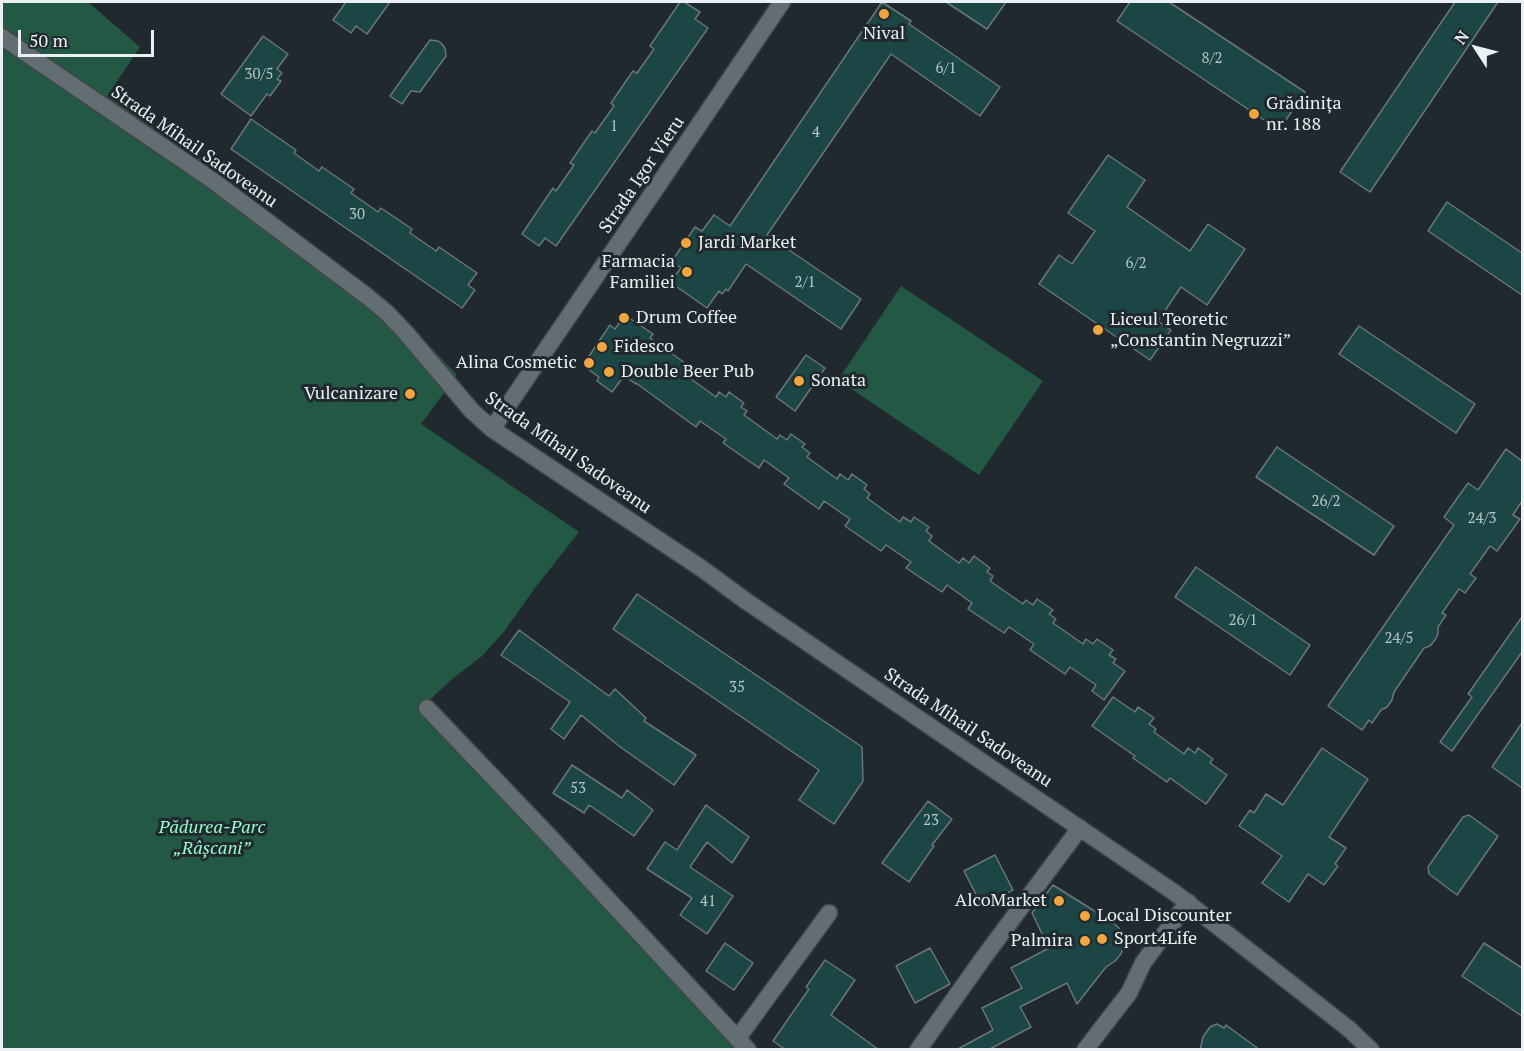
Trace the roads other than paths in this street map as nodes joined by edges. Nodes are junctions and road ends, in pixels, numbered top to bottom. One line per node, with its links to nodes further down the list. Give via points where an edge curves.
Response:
1 (782, 2): 3 (street, Strada Igor Vieru)
2 (2, 37): 3 (street, Strada Mihail Sadoveanu, via 212,180 368,297 406,333)
3 (492, 429): 5 (street, Strada Mihail Sadoveanu)
4 (427, 708): 8 (street)
5 (1080, 828): 6 (street, Strada Mihail Sadoveanu); 9 (street)
6 (1188, 902): 10 (street, via 1143,963 1129,993); 11 (street, Strada Mihail Sadoveanu)
7 (829, 913): 8 (street)
8 (743, 1044)
9 (918, 1050)
10 (1085, 1050)
11 (1371, 1050)

